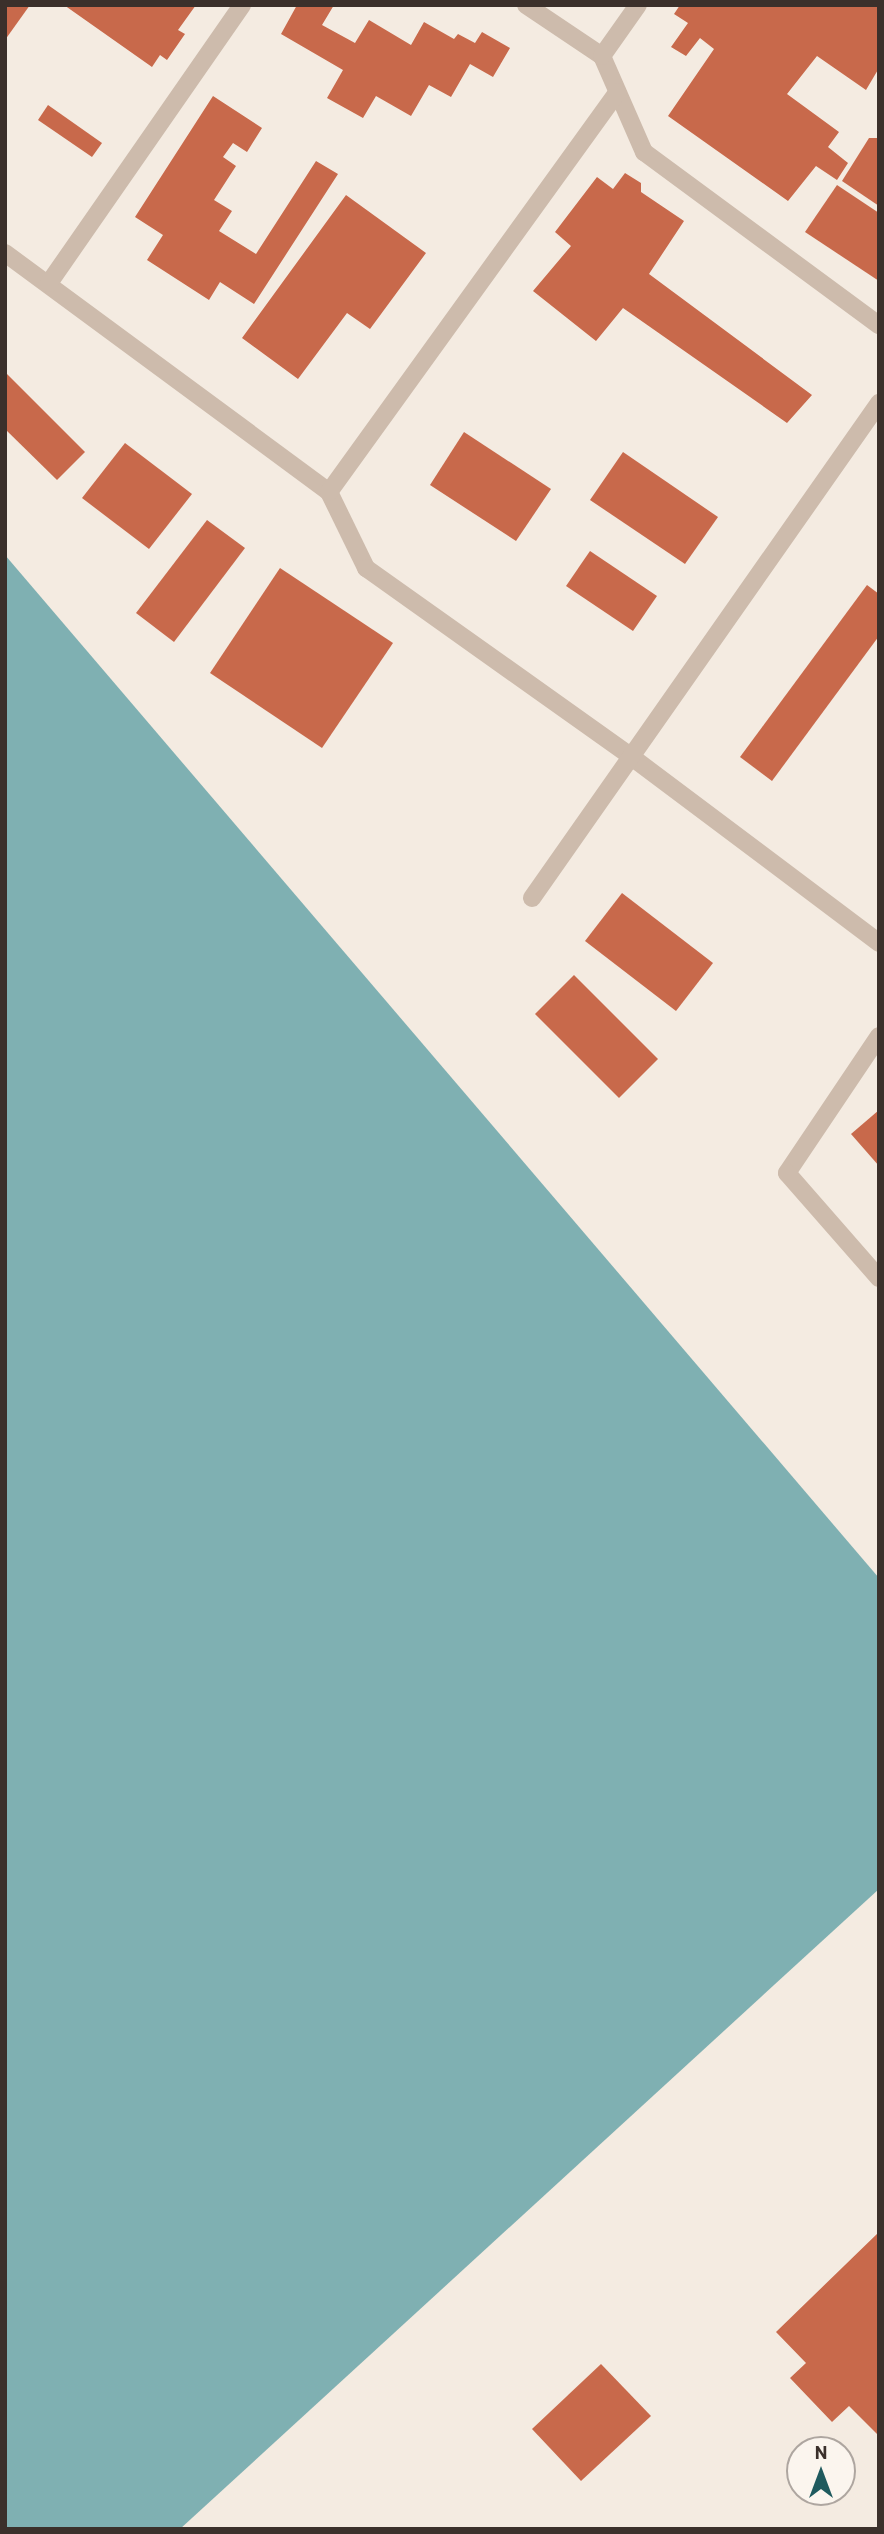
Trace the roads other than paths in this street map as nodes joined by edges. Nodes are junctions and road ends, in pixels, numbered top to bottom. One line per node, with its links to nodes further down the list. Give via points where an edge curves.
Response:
1 (242, 5): 7 (lane)
2 (526, 5): 4 (lane)
3 (638, 5): 4 (lane)
4 (602, 56): 5 (lane)
5 (617, 92): 8 (lane, via 644,152); 10 (lane)
6 (5, 253): 7 (lane)
7 (49, 284): 10 (lane)
8 (879, 325)
9 (879, 402): 11 (lane)
10 (329, 492): 11 (lane, via 366,568)
11 (632, 758): 12 (lane); 13 (lane)
12 (532, 898)
13 (879, 943)
14 (879, 1036): 15 (lane, via 788,1173)
15 (879, 1278)

